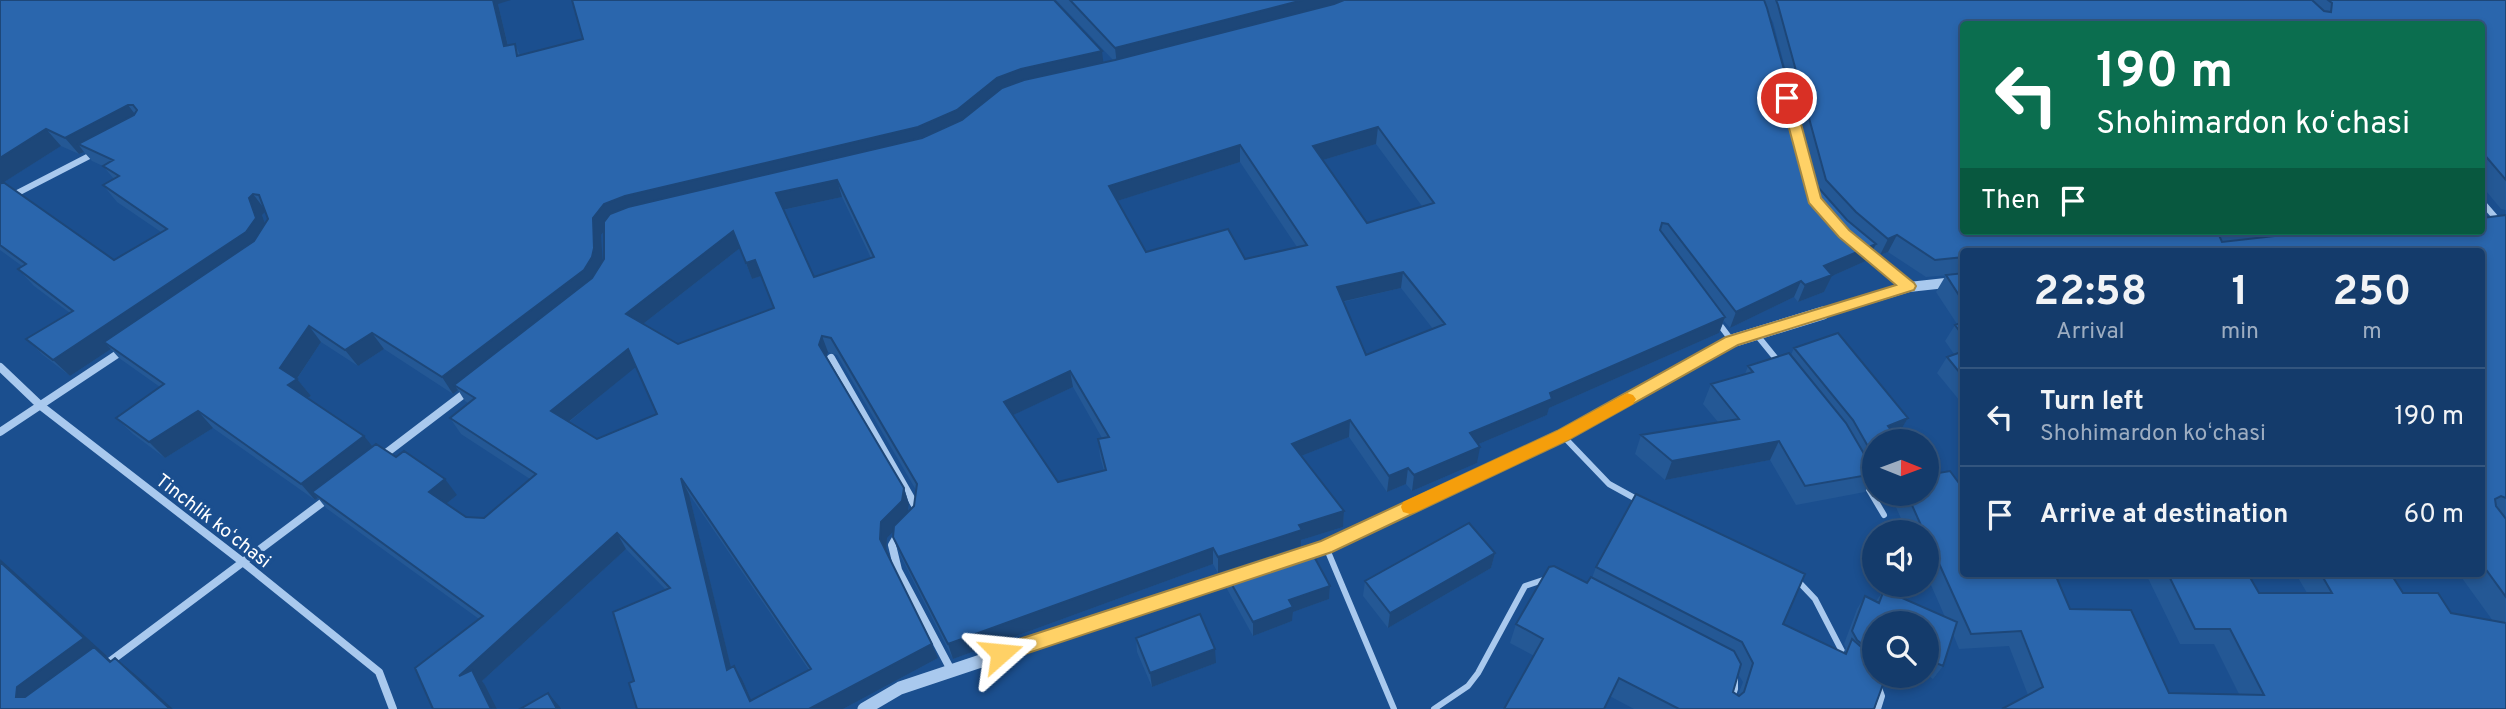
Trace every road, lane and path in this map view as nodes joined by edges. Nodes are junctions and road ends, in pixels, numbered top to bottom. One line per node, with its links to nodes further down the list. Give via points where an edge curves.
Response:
1 (108, 146): 2 (street)
2 (0, 202)
3 (2485, 204): 4 (street)
4 (2501, 216)
5 (1855, 242): 7 (street)
6 (1960, 281): 7 (street)
7 (1909, 286): 9 (street)
8 (1716, 320): 10 (lane)
9 (1756, 334): 10 (street); 13 (lane)
10 (1732, 341): 18 (street)
11 (130, 345): 16 (street)
12 (831, 358): 24 (street, via 916,503)
13 (1782, 365)
14 (0, 367): 16 (street, Tinchlik koʻchasi)
15 (481, 381): 19 (street)
16 (41, 406): 17 (street); 28 (street, Tinchlik koʻchasi)
17 (0, 432)
18 (1563, 435): 22 (lane, via 1609,484); 26 (street)
19 (373, 464)
20 (1859, 472): 23 (lane)
21 (330, 497): 28 (street)
22 (1644, 503)
23 (1884, 515)
24 (913, 520)
25 (906, 527): 35 (street, via 893,539 892,554)
26 (1326, 547): 27 (street); 39 (lane)
27 (1287, 559)
28 (244, 563): 34 (street); 37 (street, Tinchlik koʻchasi, via 379,672)
29 (1261, 568): 35 (street)
30 (1793, 577): 32 (lane, via 1815,599)
31 (1552, 579): 40 (lane, via 1525,586 1478,673 1468,686)
32 (1850, 663)
33 (1728, 666): 41 (lane, via 1737,682)
34 (100, 668)
35 (951, 670): 38 (street, via 900,688)
36 (1879, 688): 42 (lane)
37 (393, 709)
38 (864, 709)
39 (1394, 709)
40 (1434, 709)
41 (1728, 709)
42 (1878, 709)

